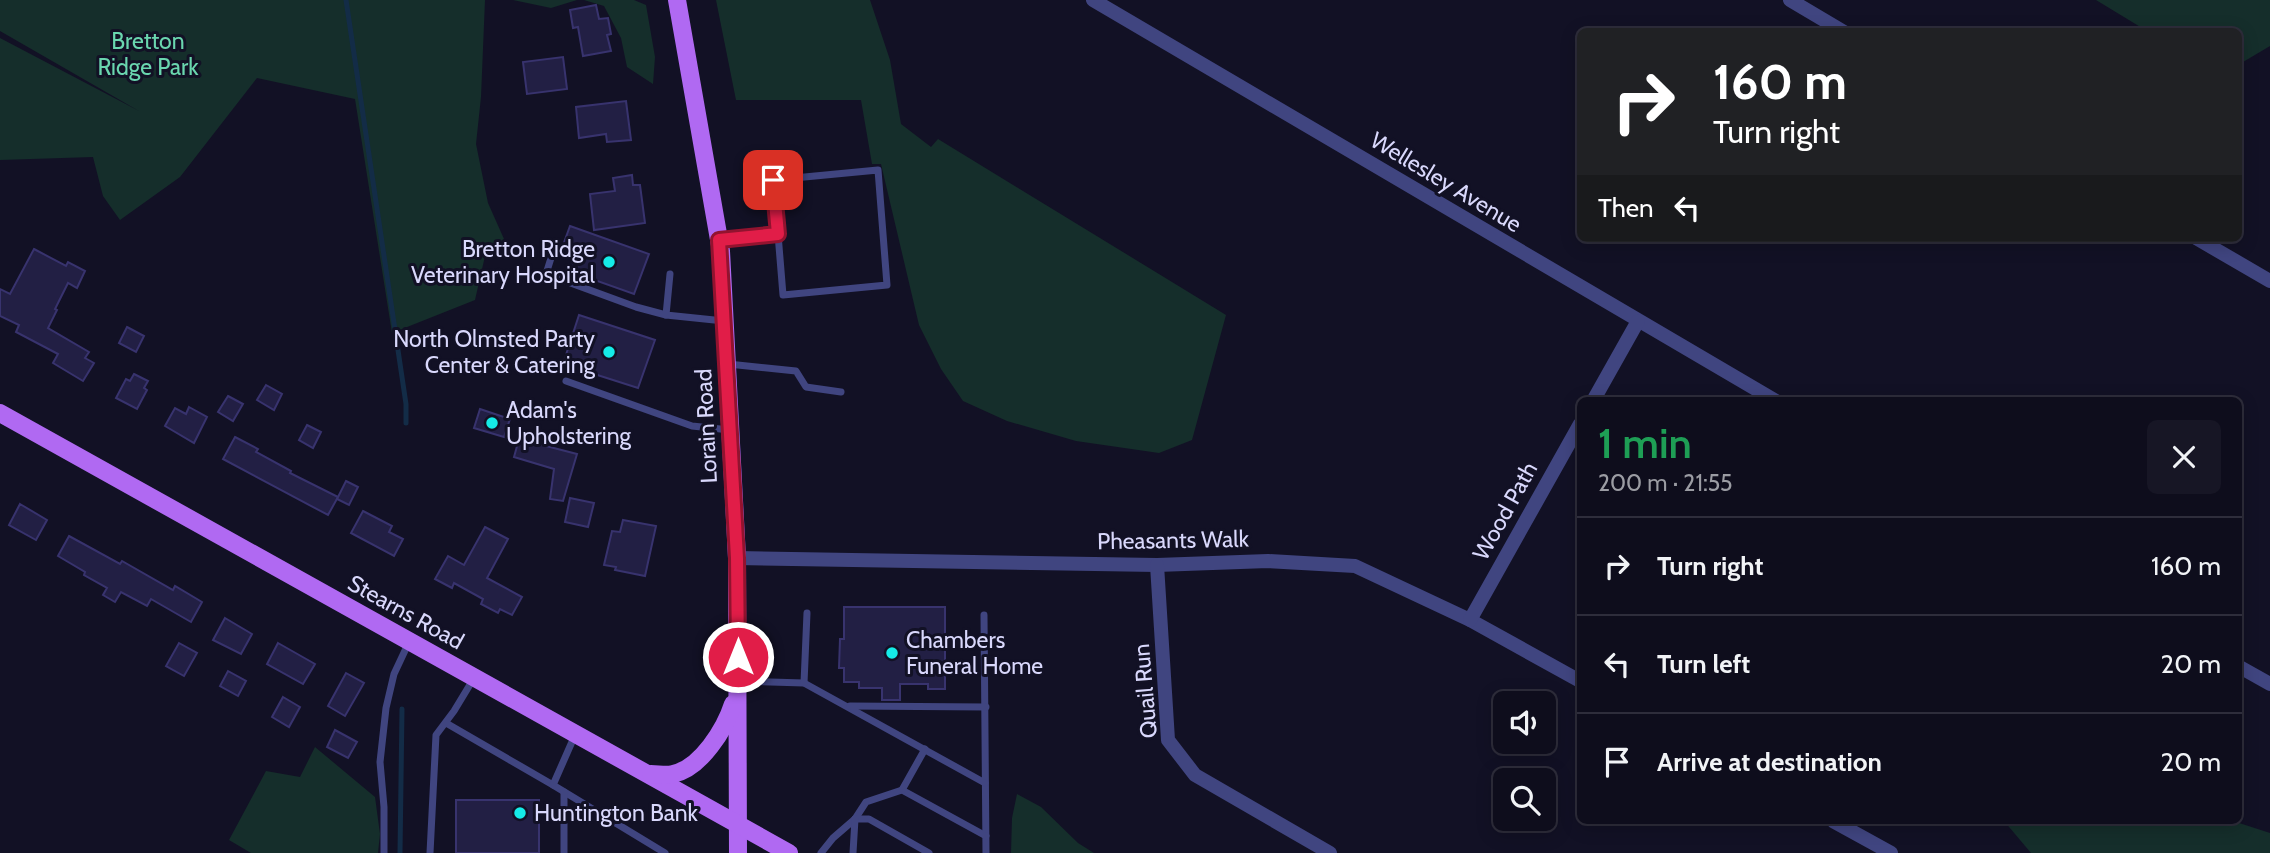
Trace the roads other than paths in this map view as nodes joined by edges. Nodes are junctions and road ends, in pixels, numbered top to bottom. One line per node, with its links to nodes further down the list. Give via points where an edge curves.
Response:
1 (677, 0): 6 (main road, Lorain Road)
2 (1093, 0): 13 (street, Wellesley Avenue)
3 (1790, 0): 4 (street)
4 (1837, 28)
5 (778, 234): 5 (lane, via 783,295 887,285 878,170 773,180); 6 (lane)
6 (719, 240): 12 (main road, Lorain Road)
7 (2203, 242): 10 (street)
8 (551, 258): 11 (lane, via 546,274)
9 (670, 274): 11 (lane)
10 (2270, 281)
11 (666, 315): 12 (lane)
12 (725, 321): 14 (main road, Lorain Road)
13 (1638, 321): 17 (street); 18 (street, Wellesley Avenue)
14 (727, 364): 16 (lane, via 796,371 806,387); 21 (main road, Lorain Road)
15 (566, 380): 21 (lane, via 692,426)
16 (841, 392)
17 (1595, 397)
18 (1769, 397)
19 (0, 413): 27 (main road, Stearns Road)
20 (1577, 429): 26 (street, Wood Path)
21 (731, 430): 22 (main road, Lorain Road)
22 (737, 558): 23 (street, Pheasants Walk); 33 (main road, Lorain Road)
23 (1157, 565): 26 (street, Pheasants Walk, via 1268,561 1355,566); 58 (street, Quail Run, via 1168,740 1195,775)
24 (807, 613): 31 (lane)
25 (985, 615): 35 (lane)
26 (1470, 620): 30 (street, Pheasants Walk)
27 (410, 641): 29 (main road, Stearns Road); 48 (lane, via 394,674 386,708 380,762)
28 (2242, 668): 32 (street)
29 (474, 677): 36 (lane); 37 (main road, Stearns Road)
30 (1577, 679)
31 (804, 683): 33 (lane); 34 (lane)
32 (2270, 684)
33 (738, 686): 39 (main road, via 727,722 709,749 672,775); 46 (main road, Lorain Road)
34 (848, 706): 35 (lane); 38 (lane)
35 (986, 706): 40 (lane)
36 (446, 723): 41 (lane); 49 (lane, via 436,734)
37 (575, 734): 39 (main road, Stearns Road); 41 (lane)
38 (925, 749): 40 (lane); 42 (lane)
39 (647, 774): 46 (main road, Stearns Road)
40 (985, 783): 47 (lane)
41 (553, 785): 43 (lane)
42 (902, 790): 44 (lane, via 866,802); 47 (lane)
43 (564, 792): 50 (lane); 51 (lane)
44 (855, 819): 54 (lane); 55 (lane); 56 (lane, via 869,819)
45 (1838, 824): 59 (street)
46 (739, 825): 52 (main road, Lorain Road); 53 (main road, Stearns Road)
47 (986, 836): 57 (lane)
48 (384, 853)
49 (430, 853)
50 (564, 853)
51 (665, 853)
52 (738, 853)
53 (789, 853)
54 (821, 853)
55 (853, 853)
56 (929, 853)
57 (985, 853)
58 (1330, 853)
59 (1891, 853)

